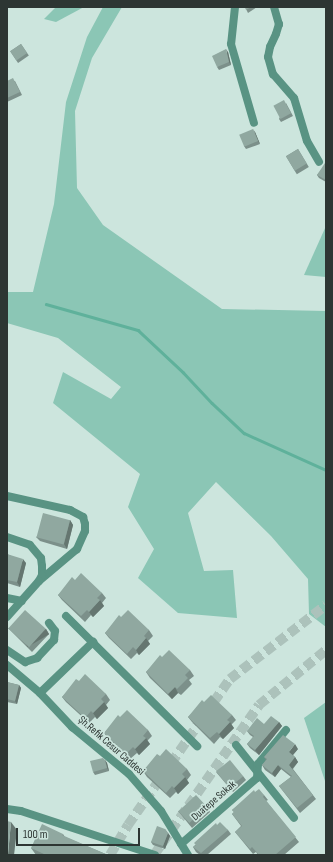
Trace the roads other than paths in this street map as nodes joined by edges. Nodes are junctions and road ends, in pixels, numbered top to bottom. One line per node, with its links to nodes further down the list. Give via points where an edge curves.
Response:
1 (235, 7): 3 (street, via 232,44)
2 (274, 7): 4 (street, via 279,24 268,57 271,69 294,98 307,141)
3 (254, 123)
4 (319, 162)
5 (7, 496): 7 (street, via 70,510 83,517 86,531 77,549)
6 (7, 537): 7 (street, via 30,545 41,558 42,575)
7 (39, 581): 9 (street)
8 (7, 598): 9 (street)
9 (22, 600): 11 (street)
10 (66, 616): 13 (street)
11 (7, 617)
12 (49, 623): 14 (street, via 55,631 54,640 37,658 24,662)
13 (93, 642): 16 (street); 19 (street)
14 (7, 650)
15 (7, 665): 16 (street, Şh.Refik Cesur Caddesi)
16 (40, 693): 23 (street, Şh.Refik Cesur Caddesi, via 72,727 129,774 161,811)
17 (286, 730): 20 (street, Duatepe Sokak, via 258,764)
18 (236, 745): 20 (street)
19 (197, 746)
20 (257, 772): 22 (street); 23 (street, Duatepe Sokak, via 257,778)
21 (7, 809): 24 (street, via 21,811)
22 (294, 818)
23 (181, 844): 25 (street, Şh.Refik Cesur Caddesi)
24 (155, 855)
25 (188, 855)

